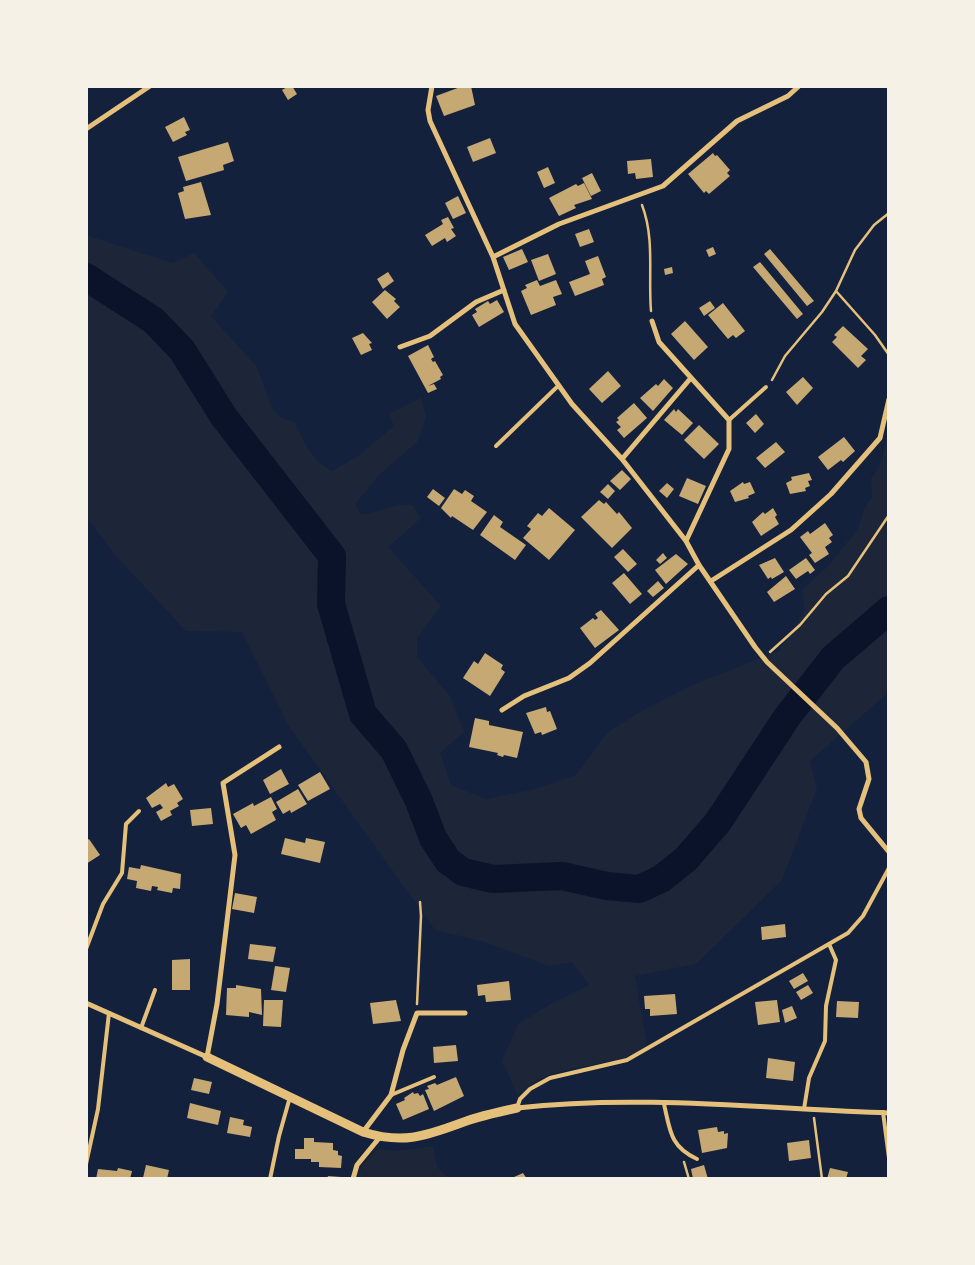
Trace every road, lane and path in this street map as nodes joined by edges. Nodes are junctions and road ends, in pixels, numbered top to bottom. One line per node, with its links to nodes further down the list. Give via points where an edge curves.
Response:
1 (150, 86): 4 (street)
2 (432, 86): 7 (street, via 428,104 430,121)
3 (800, 86): 5 (street, via 788,96 737,121 663,186)
4 (86, 129)
5 (638, 197): 7 (street, via 559,224); 10 (path, via 648,222)
6 (889, 212): 9 (path, via 855,250)
7 (493, 257): 8 (street)
8 (504, 290): 11 (street, via 476,302 430,336); 14 (street, via 515,324)
9 (836, 291): 12 (path); 15 (path, via 785,356)
10 (652, 321): 13 (street, via 659,342)
11 (400, 347)
12 (889, 355)
13 (690, 379): 17 (street); 19 (street)
14 (558, 386): 18 (lane); 19 (street)
15 (766, 387): 17 (lane)
16 (889, 399): 23 (street, via 880,438 831,494 791,530)
17 (729, 420): 21 (street, via 729,449)
18 (496, 446)
19 (622, 459): 21 (street)
20 (889, 515): 24 (path, via 848,576 826,594)
21 (686, 542): 22 (street)
22 (699, 565): 23 (street); 25 (street, via 590,663 569,678 524,696)
23 (711, 581): 24 (street)
24 (765, 660): 28 (street, via 837,728 866,762 869,779 859,809 861,818)
25 (502, 710)
26 (278, 747): 39 (street, via 223,784 235,855 217,1004)
27 (139, 811): 32 (lane, via 126,824 122,873 103,904)
28 (889, 852)
29 (889, 868): 31 (lane, via 863,916 848,933)
30 (420, 902): 36 (path)
31 (829, 944): 44 (lane, via 627,1060 550,1078 520,1098); 45 (lane, via 836,960 826,1006 825,1041 809,1078)
32 (86, 949)
33 (155, 990): 38 (lane)
34 (86, 1003): 35 (street)
35 (109, 1013): 38 (street); 53 (lane, via 98,1109)
36 (417, 1013): 37 (street); 41 (street)
37 (465, 1013)
38 (141, 1028): 39 (street)
39 (207, 1057): 42 (street)
40 (434, 1077): 41 (lane)
41 (391, 1095): 48 (street)
42 (290, 1097): 48 (street); 54 (lane)
43 (664, 1104): 44 (street, via 552,1104); 45 (street); 50 (lane, via 675,1144)
44 (517, 1108): 49 (street, via 414,1138)
45 (804, 1109): 46 (street)
46 (814, 1109): 47 (street); 57 (path)
47 (886, 1113): 51 (lane)
48 (362, 1132): 49 (street)
49 (380, 1137): 55 (street, via 357,1165)
50 (683, 1153): 52 (lane); 56 (path)
51 (889, 1158)
52 (697, 1159)
53 (86, 1164)
54 (270, 1179)
55 (353, 1179)
56 (690, 1179)
57 (822, 1179)

